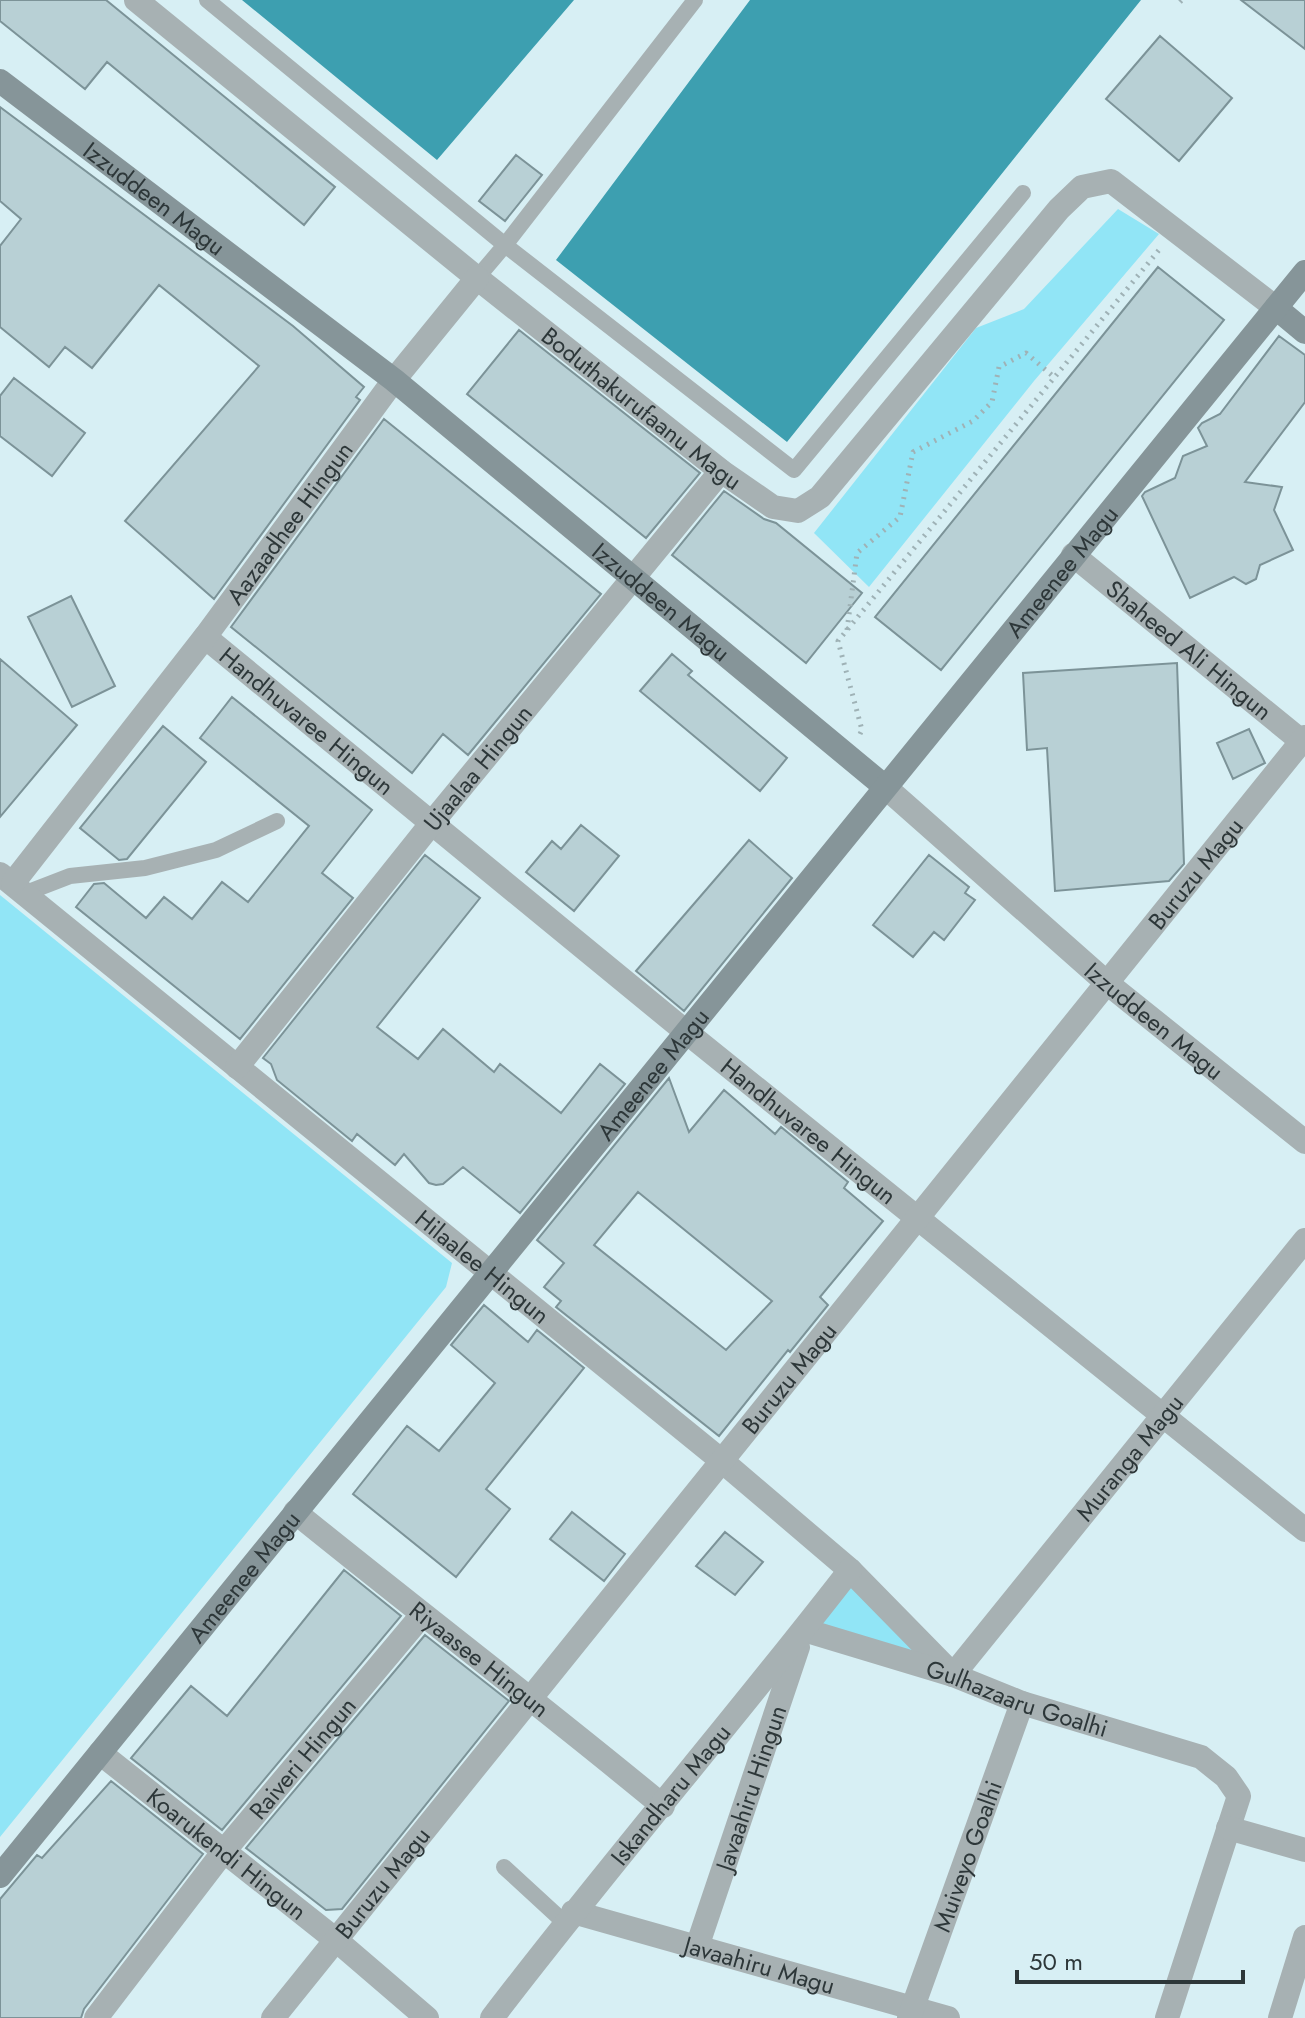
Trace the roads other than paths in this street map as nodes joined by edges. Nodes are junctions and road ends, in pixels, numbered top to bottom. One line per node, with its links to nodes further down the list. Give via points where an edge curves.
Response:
1 (136, 0): 8 (street, Boduthakurufaanu Magu)
2 (207, 0): 6 (lane)
3 (695, 0): 6 (lane)
4 (0, 81): 11 (main road, Izzuddeen Magu)
5 (1023, 193): 6 (lane, via 794,470)
6 (505, 245): 8 (lane)
7 (1305, 272): 9 (main road, Ameenee Magu)
8 (477, 278): 11 (street, Aazaadhee Hingun); 12 (street, Boduthakurufaanu Magu)
9 (1276, 308): 10 (main road); 12 (street, Boduthakurufaanu Magu, via 1111,181 1082,187 820,497 798,511 773,507); 13 (main road, Ameenee Magu)
10 (1305, 332)
11 (394, 380): 14 (main road, Izzuddeen Magu); 15 (street, Aazaadhee Hingun)
12 (721, 471): 14 (street, Ujaalaa Hingun)
13 (1073, 555): 16 (street, Shaheed Ali Hingun); 17 (main road, Ameenee Magu)
14 (634, 579): 17 (main road, Izzuddeen Magu); 19 (street, Ujaalaa Hingun)
15 (205, 637): 19 (street, Handhuvaree Hingun); 20 (street, Aazaadhee Hingun)
16 (1304, 741): 21 (street, Buruzu Magu)
17 (884, 786): 21 (street, Izzuddeen Magu); 22 (main road, Ameenee Magu)
18 (277, 821): 20 (lane, via 216,850 145,868)
19 (431, 824): 22 (street, Handhuvaree Hingun); 23 (street, Ujaalaa Hingun)
20 (13, 883): 23 (street, Hilaalee Hingun)
21 (1107, 983): 24 (street, Izzuddeen Magu); 25 (street, Buruzu Magu)
22 (685, 1031): 25 (street, Handhuvaree Hingun); 27 (main road, Ameenee Magu)
23 (237, 1067): 27 (street, Hilaalee Hingun)
24 (1305, 1142)
25 (917, 1218): 28 (street, Handhuvaree Hingun); 29 (street, Buruzu Magu)
26 (1305, 1240): 28 (street, Muranga Magu)
27 (489, 1273): 29 (street, Hilaalee Hingun); 30 (main road, Ameenee Magu)
28 (1163, 1416): 31 (street, Handhuvaree Hingun); 35 (street, Muranga Magu)
29 (722, 1461): 32 (street, Hilaalee Hingun); 36 (street, Buruzu Magu)
30 (295, 1512): 33 (street, Riyaasee Hingun); 38 (main road, Ameenee Magu)
31 (1305, 1530)
32 (850, 1570): 34 (street, Iskandharu Magu); 35 (street, Hilaalee Hingun)
33 (422, 1615): 36 (street, Riyaasee Hingun); 42 (street, Raiveri Hingun)
34 (804, 1630): 35 (street, Gulhazaaru Goalhi); 39 (street, Iskandharu Magu); 48 (street, Javaahiru Hingun)
35 (953, 1675): 37 (street, Gulhazaaru Goalhi)
36 (531, 1698): 39 (street, Riyaasee Hingun); 47 (street, Buruzu Magu)
37 (1022, 1703): 40 (street, Gulhazaaru Goalhi, via 1201,1757 1239,1796); 49 (street, Muiveyo Goalhi)
38 (100, 1753): 42 (street, Koarukendi Hingun); 44 (main road, Ameenee Magu)
39 (663, 1806): 45 (street, Iskandharu Magu)
40 (1228, 1828): 41 (street); 55 (street)
41 (1305, 1850)
42 (224, 1851): 47 (street, Koarukendi Hingun); 50 (street, Raiveri Hingun)
43 (504, 1867): 45 (lane)
44 (0, 1876)
45 (569, 1918): 48 (street, Javaahiru Magu); 53 (street, Iskandharu Magu)
46 (1305, 1937): 56 (street)
47 (336, 1940): 51 (street, Buruzu Magu); 52 (street, Koarukendi Hingun)
48 (697, 1947): 49 (street, Javaahiru Magu)
49 (911, 2013): 54 (street, Javaahiru Magu)
50 (96, 2018)
51 (273, 2018)
52 (427, 2018)
53 (492, 2018)
54 (948, 2018)
55 (1167, 2018)
56 (1280, 2018)

